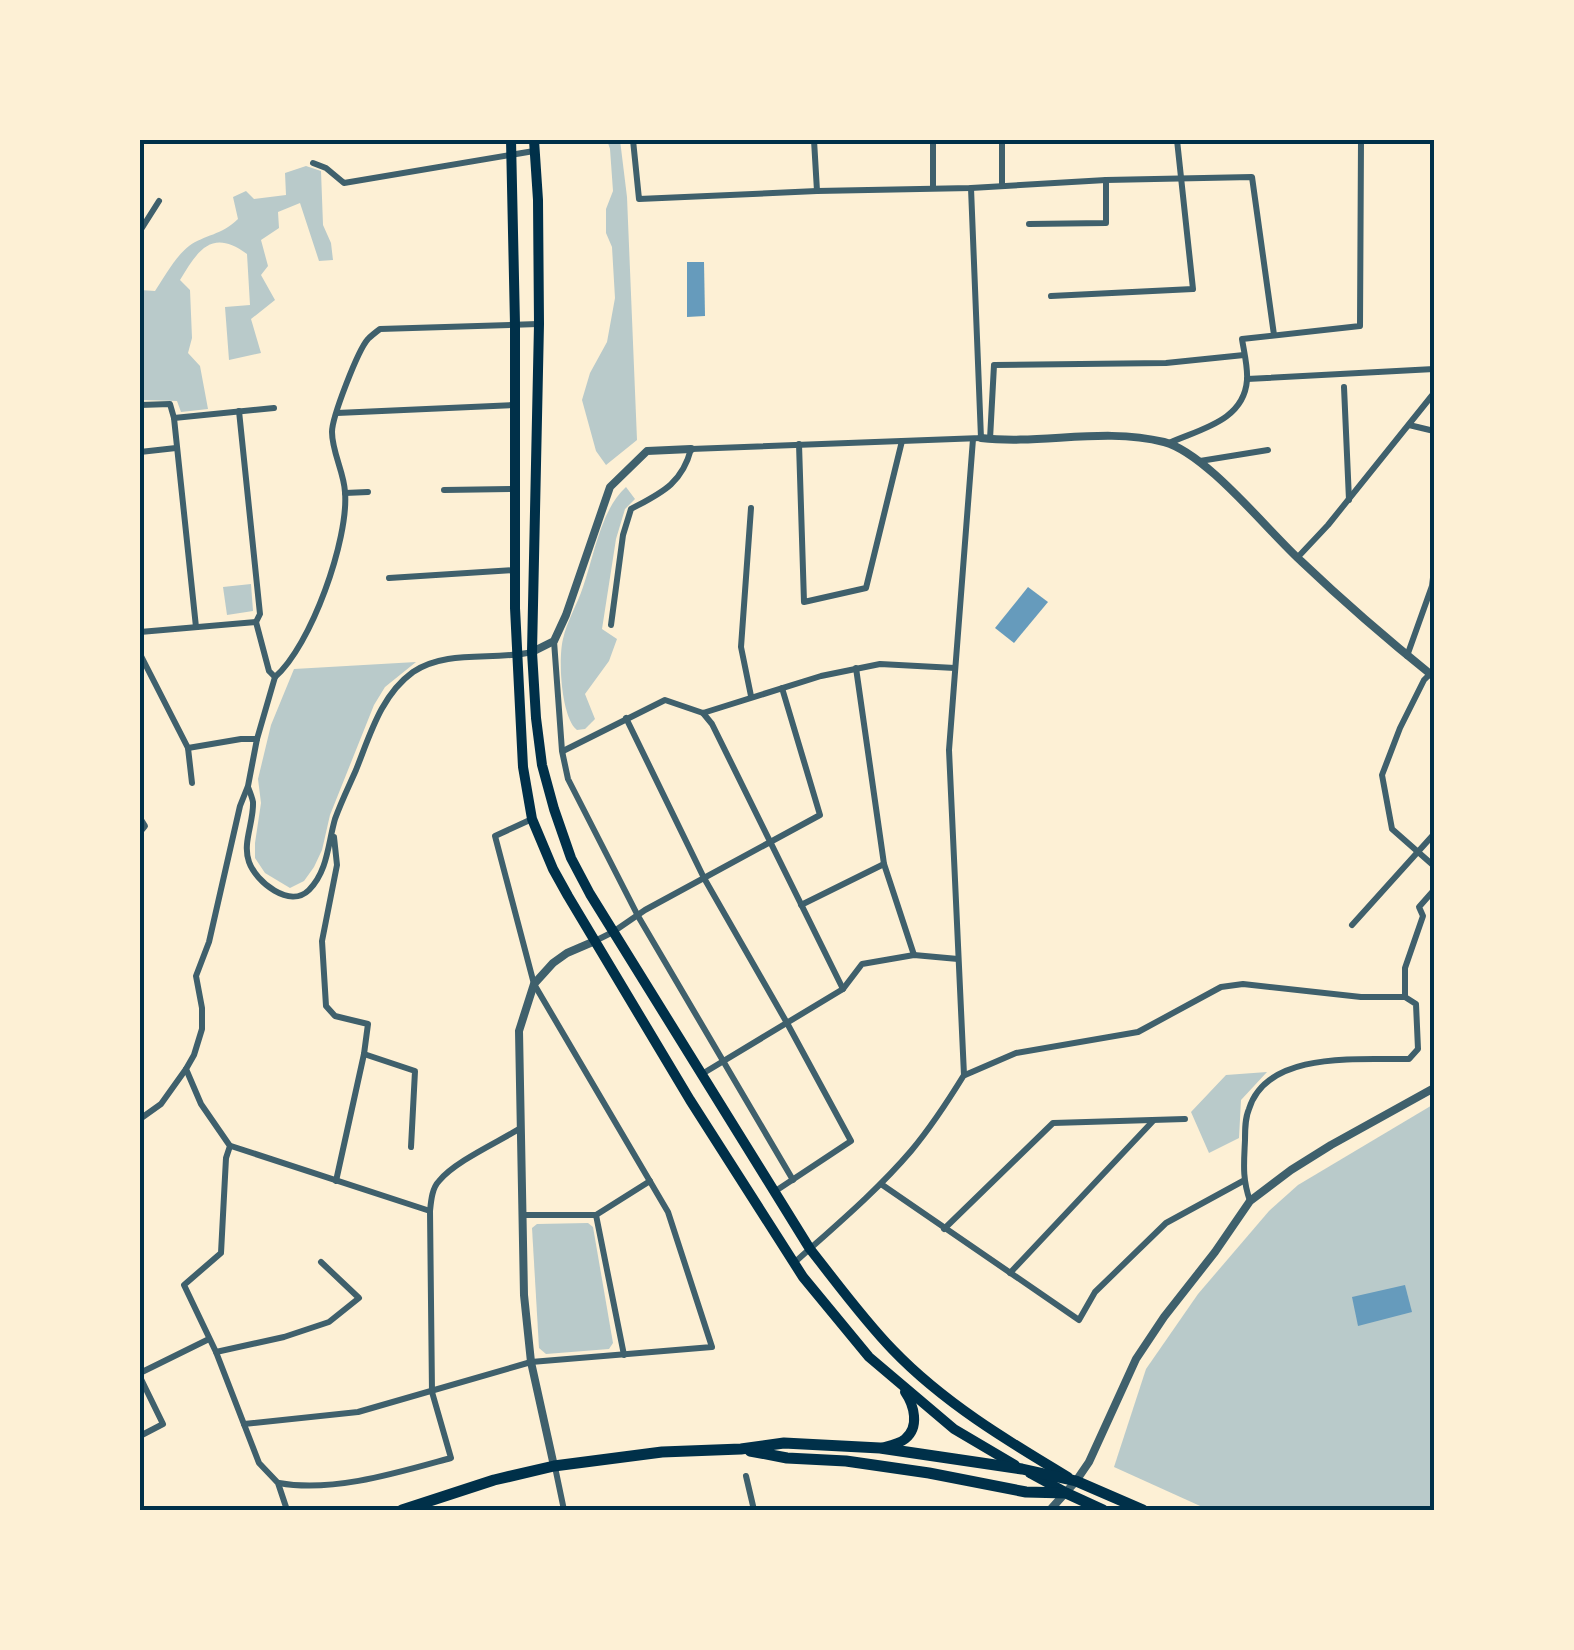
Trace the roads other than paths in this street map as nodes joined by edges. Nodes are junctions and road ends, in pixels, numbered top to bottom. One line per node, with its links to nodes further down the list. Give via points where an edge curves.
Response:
1 (511, 140): 9 (main road)
2 (634, 140): 16 (street, via 639,199)
3 (814, 140): 16 (street)
4 (933, 140): 14 (street)
5 (1002, 140): 13 (street)
6 (1177, 140): 11 (street)
7 (1361, 140): 23 (street, via 1360,326)
8 (535, 145): 9 (street); 22 (main road)
9 (512, 154): 10 (street, via 344,183); 21 (main road)
10 (313, 163)
11 (1182, 179): 12 (street); 20 (street, via 1193,289); 23 (street, via 1252,177)
12 (1106, 180): 13 (street); 18 (street, via 1106,223)
13 (1002, 186): 15 (street)
14 (933, 188): 15 (street); 16 (street)
15 (971, 188): 37 (street)
16 (817, 191)
17 (159, 201): 19 (street)
18 (1030, 224)
19 (140, 231)
20 (1051, 296)
21 (516, 324): 22 (street); 30 (main road); 33 (street, via 380,329 366,341)
22 (539, 324): 61 (main road)
23 (1274, 336): 24 (street, via 1242,339)
24 (1244, 355): 26 (street); 37 (street, via 1166,364 994,365)
25 (1434, 370): 26 (street)
26 (1247, 379): 40 (street, via 1243,398 1227,418)
27 (1344, 387): 50 (street)
28 (1434, 393): 35 (street)
29 (140, 405): 34 (street, via 170,404)
30 (515, 406): 33 (street); 46 (main road)
31 (274, 408): 32 (street)
32 (239, 412): 34 (street); 56 (street)
33 (337, 414): 49 (street, via 332,429)
34 (174, 418): 41 (street)
35 (1408, 425): 36 (street); 50 (street)
36 (1434, 431)
37 (981, 439): 38 (street); 40 (street, via 1130,435); 66 (street)
38 (902, 441): 39 (street); 39 (street, via 866,588 804,602)
39 (798, 444): 42 (street)
40 (1170, 444): 45 (street)
41 (176, 448): 44 (street); 58 (street)
42 (690, 448): 57 (street, via 673,482 631,509); 60 (street, via 646,450 610,487)
43 (1268, 450): 45 (street)
44 (140, 452)
45 (1200, 460): 52 (street)
46 (515, 489): 47 (street); 54 (main road)
47 (444, 490)
48 (368, 492): 49 (street)
49 (345, 493): 68 (street, via 329,582 290,662)
50 (1349, 500): 52 (street)
51 (751, 508): 70 (street, via 741,647)
52 (1297, 558): 64 (street)
53 (1434, 569): 64 (street)
54 (514, 570): 55 (street); 63 (main road)
55 (388, 578)
56 (256, 622): 58 (street); 68 (street)
57 (612, 625)
58 (196, 626): 59 (street)
59 (140, 632)
60 (554, 641): 61 (street); 75 (street)
61 (532, 652): 63 (street); 92 (main road, via 542,765 554,809 570,858)
62 (140, 654): 74 (street)
63 (516, 656): 79 (main road); 80 (street, via 436,660 395,688)
64 (1407, 656): 67 (street)
65 (856, 668): 66 (street); 69 (street); 85 (street)
66 (955, 668): 95 (street, via 949,750)
67 (1432, 675): 84 (street, via 1382,775 1392,829)
68 (275, 677): 73 (street)
69 (782, 688): 70 (street); 83 (street, via 820,814)
70 (751, 696): 71 (street)
71 (703, 713): 72 (street, via 665,700); 83 (street)
72 (626, 718): 75 (street); 87 (street)
73 (257, 739): 74 (street); 77 (street)
74 (188, 748): 76 (street)
75 (562, 751): 90 (street, via 568,779)
76 (192, 783)
77 (248, 786): 80 (street, via 253,802 247,857 263,882 287,897 310,889 328,858); 102 (street, via 196,976 202,1030)
78 (140, 818): 81 (street)
79 (532, 819): 93 (main road); 96 (street, via 495,836)
80 (333, 831): 100 (street, via 338,865 322,941 326,1006 335,1016 368,1024)
81 (140, 832)
82 (1434, 834): 84 (street)
83 (769, 842): 87 (street); 89 (street)
84 (1418, 852): 86 (street); 91 (street)
85 (884, 864): 89 (street); 94 (street)
86 (1434, 866)
87 (704, 878): 90 (street); 99 (street)
88 (1434, 890): 98 (street, via 1419,907 1424,916 1405,968)
89 (802, 905): 97 (street)
90 (638, 916): 92 (street); 101 (street)
91 (1352, 925)
92 (613, 932): 93 (street); 103 (main road)
93 (595, 941): 96 (street, via 566,953); 125 (main road)
94 (914, 955): 95 (street); 97 (street, via 862,964)
95 (958, 958): 104 (street)
96 (534, 984): 109 (street, via 519,1031); 114 (street)
97 (843, 988): 99 (street)
98 (1406, 998): 104 (street, via 1243,984 1221,988 1138,1032 1016,1053); 115 (street, via 1416,1004 1418,1049 1409,1059 1310,1064 1280,1071 1260,1090 1249,1105)
99 (788, 1022): 101 (street); 112 (street, via 851,1141)
100 (364, 1054): 111 (street, via 415,1071); 113 (street)
101 (722, 1061): 103 (street); 112 (street)
102 (186, 1069): 106 (street); 110 (street)
103 (702, 1074): 117 (main road)
104 (964, 1075): 116 (street)
105 (1434, 1088): 118 (street)
106 (140, 1118)
107 (1185, 1119): 108 (street)
108 (1154, 1120): 122 (street, via 1053,1123); 126 (street)
109 (520, 1129): 119 (street, via 438,1181); 120 (street)
110 (230, 1146): 113 (street); 127 (street, via 221,1253 184,1285)
111 (410, 1147)
112 (793, 1180): 117 (street)
113 (336, 1181): 119 (street)
114 (650, 1181): 121 (street); 129 (street, via 668,1212 712,1347)
115 (1243, 1181): 118 (street); 126 (street, via 1166,1223 1095,1292 1079,1320)
116 (881, 1184): 122 (street); 123 (street)
117 (774, 1192): 123 (main road)
118 (1250, 1201): 141 (street, via 1136,1359)
119 (430, 1211): 133 (street)
120 (522, 1215): 121 (street); 130 (street)
121 (596, 1215): 129 (street)
122 (944, 1230): 126 (street)
123 (810, 1249): 125 (street); 141 (main road, via 894,1351 930,1383)
124 (321, 1262): 128 (street, via 359,1298 329,1322)
125 (793, 1264): 132 (main road)
126 (1010, 1273)
127 (210, 1339): 128 (street); 131 (street)
128 (216, 1352): 134 (street)
129 (624, 1354): 130 (street)
130 (531, 1362): 133 (street); 138 (street)
131 (140, 1375): 135 (street, via 163,1424)
132 (899, 1384): 136 (main road, via 914,1410 911,1431); 139 (main road, via 954,1429)
133 (432, 1392): 134 (street, via 358,1412); 142 (street, via 452,1458 369,1480)
134 (244, 1424): 142 (street, via 258,1462)
135 (140, 1436)
136 (880, 1448): 137 (highway, via 784,1443); 139 (highway)
137 (740, 1449): 138 (highway); 143 (highway)
138 (554, 1466): 145 (highway); 146 (street)
139 (1022, 1469): 141 (highway); 143 (main road)
140 (746, 1476): 147 (street)
141 (1076, 1482): 143 (street); 150 (highway)
142 (278, 1483): 144 (street)
143 (1066, 1493): 148 (street); 149 (highway)
144 (287, 1510)
145 (402, 1510)
146 (564, 1510)
147 (754, 1510)
148 (1050, 1510)
149 (1103, 1510)
150 (1143, 1510)

